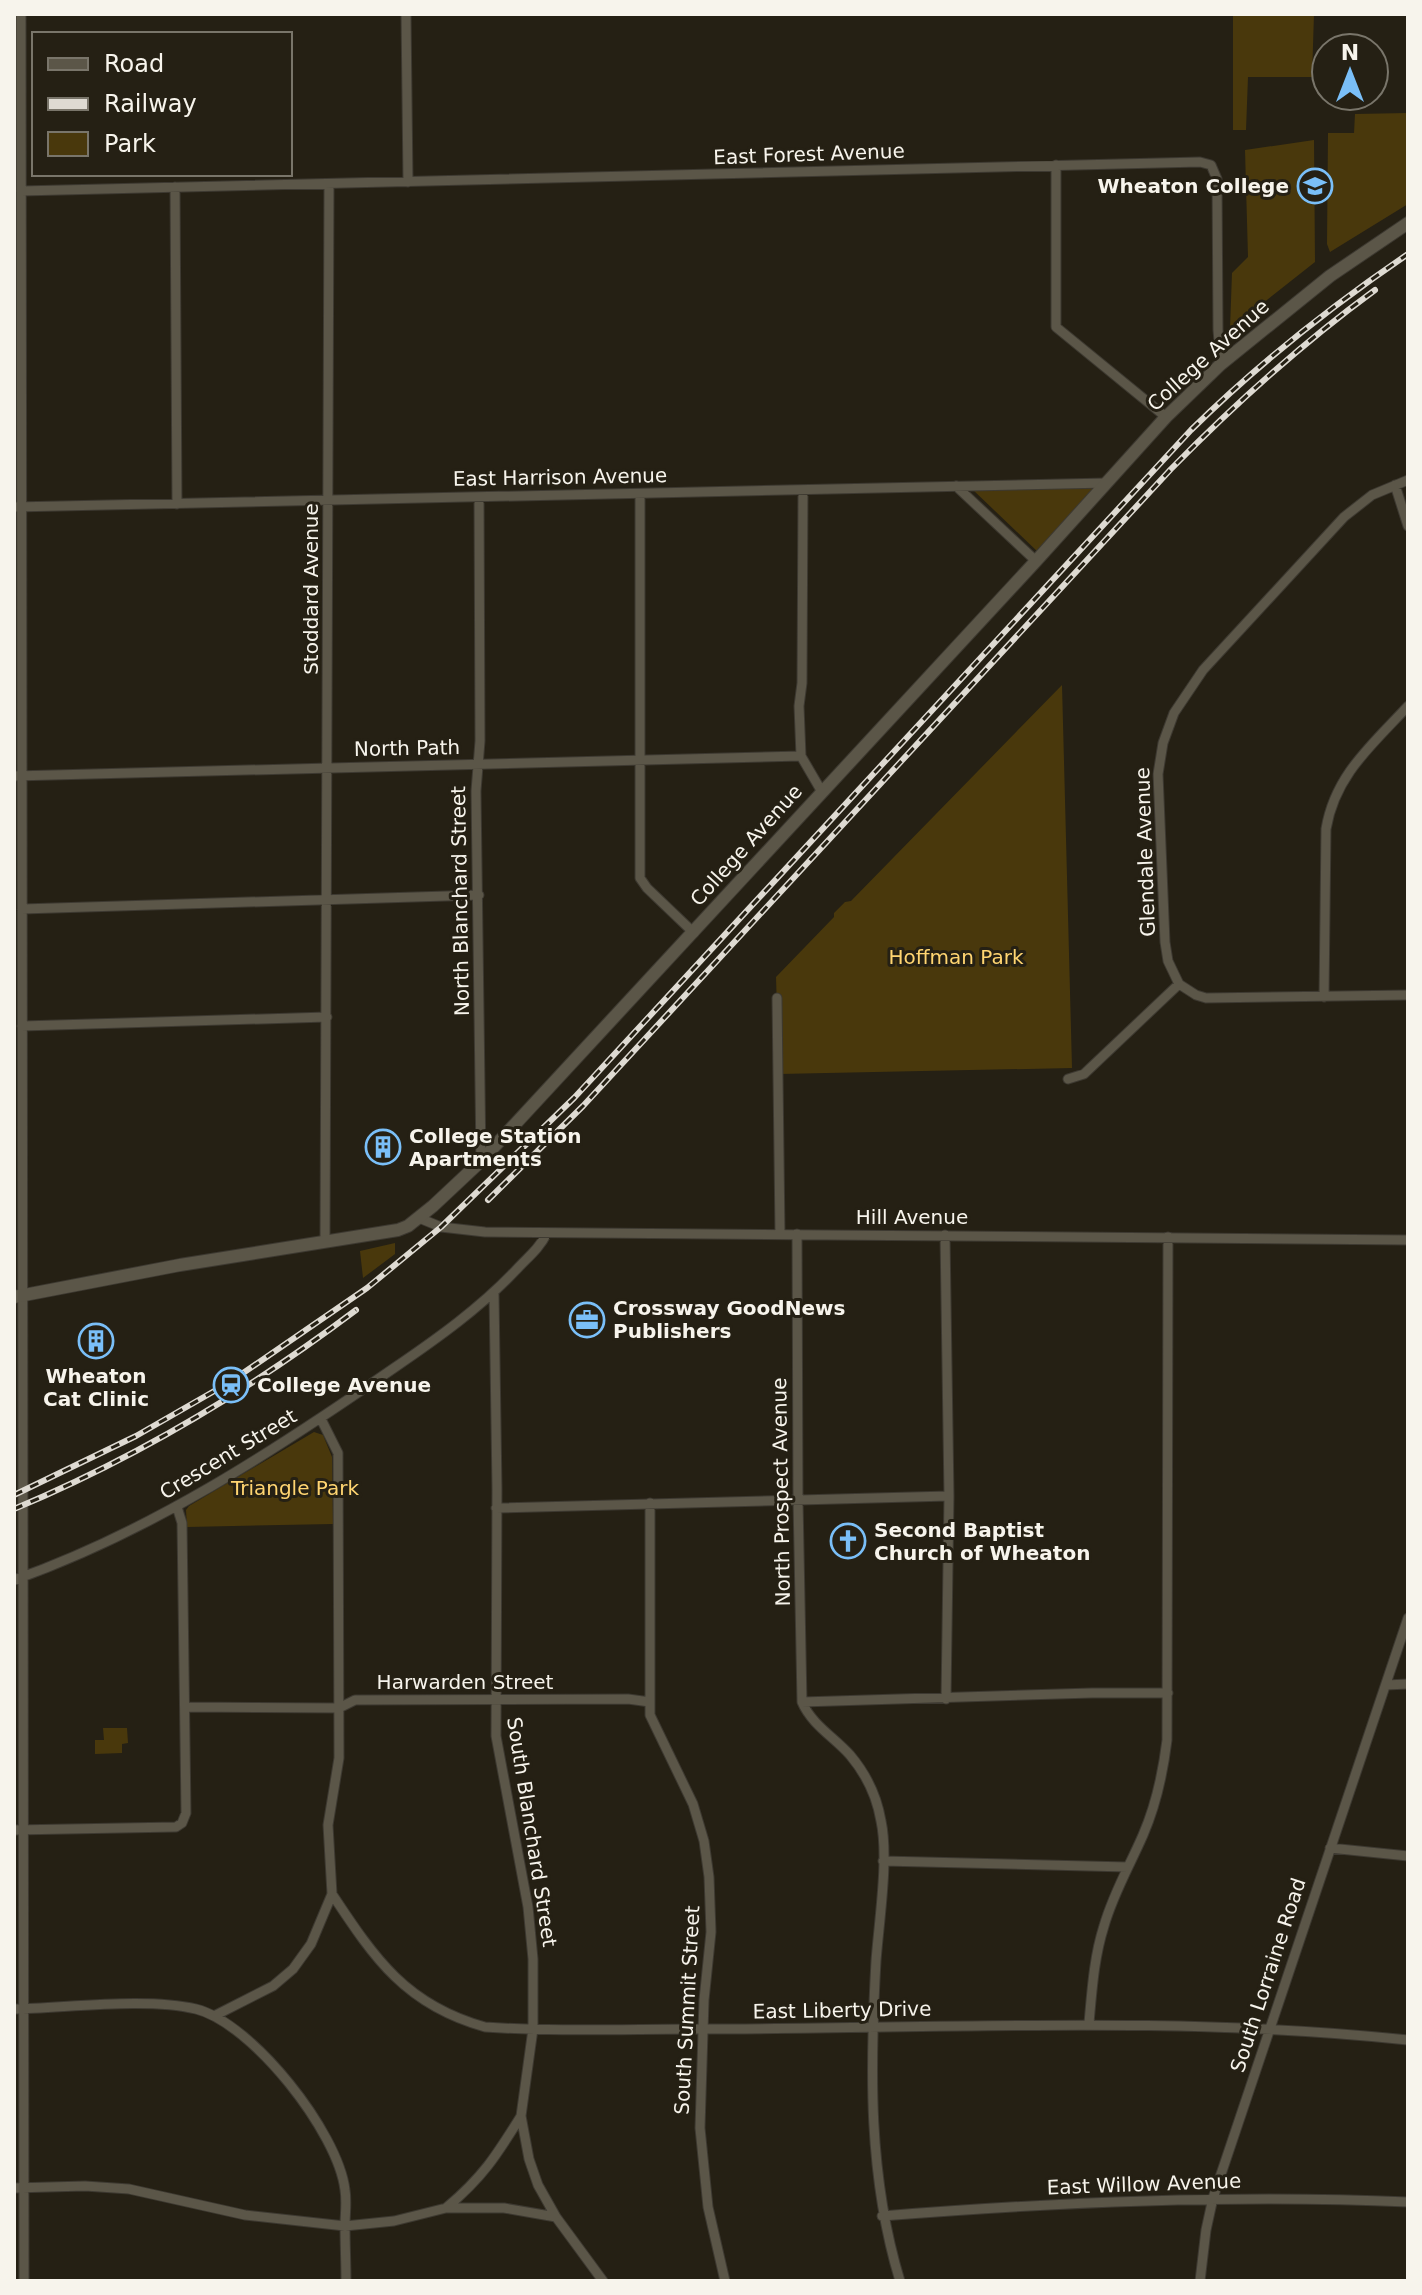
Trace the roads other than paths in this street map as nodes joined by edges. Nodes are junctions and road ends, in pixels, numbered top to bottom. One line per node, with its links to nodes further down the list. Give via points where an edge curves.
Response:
1 (21, 14): 7 (street)
2 (406, 14): 4 (street)
3 (1056, 165): 4 (street, East Forest Avenue); 10 (street, East Forest Avenue, via 1211,165 1217,179); 11 (street, via 1056,327)
4 (408, 182): 5 (street)
5 (329, 184): 6 (street); 19 (street, Stoddard Avenue)
6 (175, 187): 7 (street); 20 (street)
7 (21, 191): 8 (street)
8 (17, 210): 21 (street)
9 (1408, 223): 10 (street, College Avenue, via 1330,276)
10 (1221, 364): 11 (street, College Avenue)
11 (1166, 417): 13 (street, College Avenue)
12 (1408, 480): 14 (street, Glendale Avenue)
13 (1107, 483): 15 (street, East Harrison Avenue); 23 (street, College Avenue)
14 (1395, 485): 22 (street); 35 (street, Glendale Avenue, via 1357,505 1334,528 1203,670 1167,728 1157,786 1165,942)
15 (956, 486): 16 (street, East Harrison Avenue); 23 (street)
16 (803, 490): 17 (street, East Harrison Avenue); 25 (street)
17 (640, 494): 18 (street, East Harrison Avenue); 26 (street)
18 (479, 497): 19 (street, East Harrison Avenue); 27 (street, North Blanchard Street)
19 (330, 501): 20 (street, East Harrison Avenue); 28 (street, Stoddard Avenue)
20 (177, 504): 21 (street, East Harrison Avenue)
21 (18, 507): 29 (street)
22 (1408, 526)
23 (1036, 561): 30 (street, College Avenue)
24 (1408, 706): 37 (street, via 1344,778 1329,812)
25 (801, 756): 26 (street, North Path); 30 (street)
26 (640, 761): 27 (street, North Path); 34 (street, via 640,878)
27 (478, 765): 28 (street, North Path); 31 (street, North Blanchard Street)
28 (328, 768): 29 (street, North Path); 32 (street, Stoddard Avenue)
29 (18, 776): 33 (street)
30 (822, 792): 34 (street, College Avenue)
31 (479, 895): 32 (street); 43 (street, North Blanchard Street)
32 (327, 899): 33 (street); 39 (street, Stoddard Avenue)
33 (22, 909): 40 (street)
34 (694, 933): 43 (street, College Avenue)
35 (1179, 984): 37 (street, via 1206,998); 41 (street, via 1084,1074)
36 (1408, 995): 37 (street)
37 (1324, 997)
38 (777, 998): 46 (street)
39 (327, 1017): 40 (street); 51 (street, Stoddard Avenue)
40 (22, 1026): 42 (street)
41 (1068, 1079)
42 (18, 1096): 53 (street)
43 (481, 1161): 44 (street, College Avenue)
44 (419, 1218): 45 (street, Hill Avenue, via 456,1230); 51 (street, College Avenue, via 398,1230)
45 (547, 1233): 46 (street, Hill Avenue); 52 (street, Crescent Street, via 539,1249)
46 (780, 1234): 47 (street, Hill Avenue)
47 (797, 1234): 48 (street, Hill Avenue); 56 (street, North Prospect Avenue)
48 (945, 1235): 49 (street, Hill Avenue); 55 (street)
49 (1168, 1237): 50 (street, Hill Avenue); 64 (street)
50 (1408, 1240)
51 (325, 1241): 53 (street, College Avenue)
52 (494, 1294): 54 (street, Crescent Street); 59 (street)
53 (18, 1297): 60 (street)
54 (321, 1419): 58 (street, Crescent Street); 70 (street, via 338,1453)
55 (949, 1496): 56 (street); 65 (street)
56 (798, 1500): 57 (street); 68 (street, North Prospect Avenue)
57 (650, 1503): 59 (street); 67 (street, South Summit Street)
58 (177, 1507): 60 (street, Crescent Street); 69 (street, via 182,1523)
59 (496, 1508): 66 (street)
60 (18, 1578): 71 (street)
61 (1408, 1618): 63 (street, South Lorraine Road)
62 (1408, 1684): 63 (street)
63 (1386, 1685): 72 (street, South Lorraine Road)
64 (1168, 1693): 65 (street); 75 (street, via 1160,1782)
65 (946, 1699): 68 (street)
66 (496, 1701): 67 (street, Harwarden Street); 70 (street, Harwarden Street, via 355,1700); 81 (street, South Blanchard Street, via 496,1736 531,1931)
67 (650, 1702): 82 (street, South Summit Street, via 650,1715 686,1786 705,1851 711,1932)
68 (802, 1702): 74 (street, via 807,1715 850,1755 869,1785 882,1824)
69 (185, 1707): 70 (street, Harwarden Street); 71 (street, via 182,1823)
70 (339, 1708): 76 (street, via 339,1758 328,1825)
71 (18, 1830): 77 (street)
72 (1330, 1848): 73 (street); 83 (street, South Lorraine Road)
73 (1408, 1856)
74 (883, 1861): 75 (street); 80 (street)
75 (1128, 1867): 79 (street, via 1100,1940)
76 (332, 1894): 78 (street, via 311,1944 293,1969 273,1986); 81 (street, East Liberty Drive, via 367,1946 424,2002 485,2027)
77 (18, 2009): 78 (street, via 163,2004); 86 (street)
78 (216, 2015): 92 (street, via 279,2070 318,2123 346,2189)
79 (1089, 2023): 80 (street, East Liberty Drive); 83 (street, East Liberty Drive)
80 (874, 2028): 82 (street, East Liberty Drive); 90 (street, via 872,2121)
81 (533, 2029): 82 (street, East Liberty Drive); 85 (street, South Blanchard Street)
82 (704, 2029): 96 (street, South Summit Street, via 700,2128 708,2207)
83 (1269, 2029): 84 (street, East Liberty Drive); 87 (street, South Lorraine Road)
84 (1408, 2040)
85 (521, 2116): 89 (street, via 491,2165); 91 (street, South Blanchard Street, via 538,2185)
86 (19, 2188): 92 (street, via 129,2189 245,2215); 93 (street)
87 (1213, 2198): 88 (street, East Willow Avenue); 90 (street, East Willow Avenue); 98 (street, South Lorraine Road)
88 (1408, 2202)
89 (446, 2208): 91 (street, via 504,2208); 92 (street)
90 (882, 2216): 97 (street)
91 (556, 2217): 95 (street, South Blanchard Street)
92 (345, 2226): 94 (street)
93 (24, 2281)
94 (346, 2281)
95 (603, 2281)
96 (725, 2281)
97 (900, 2281)
98 (1200, 2281)

